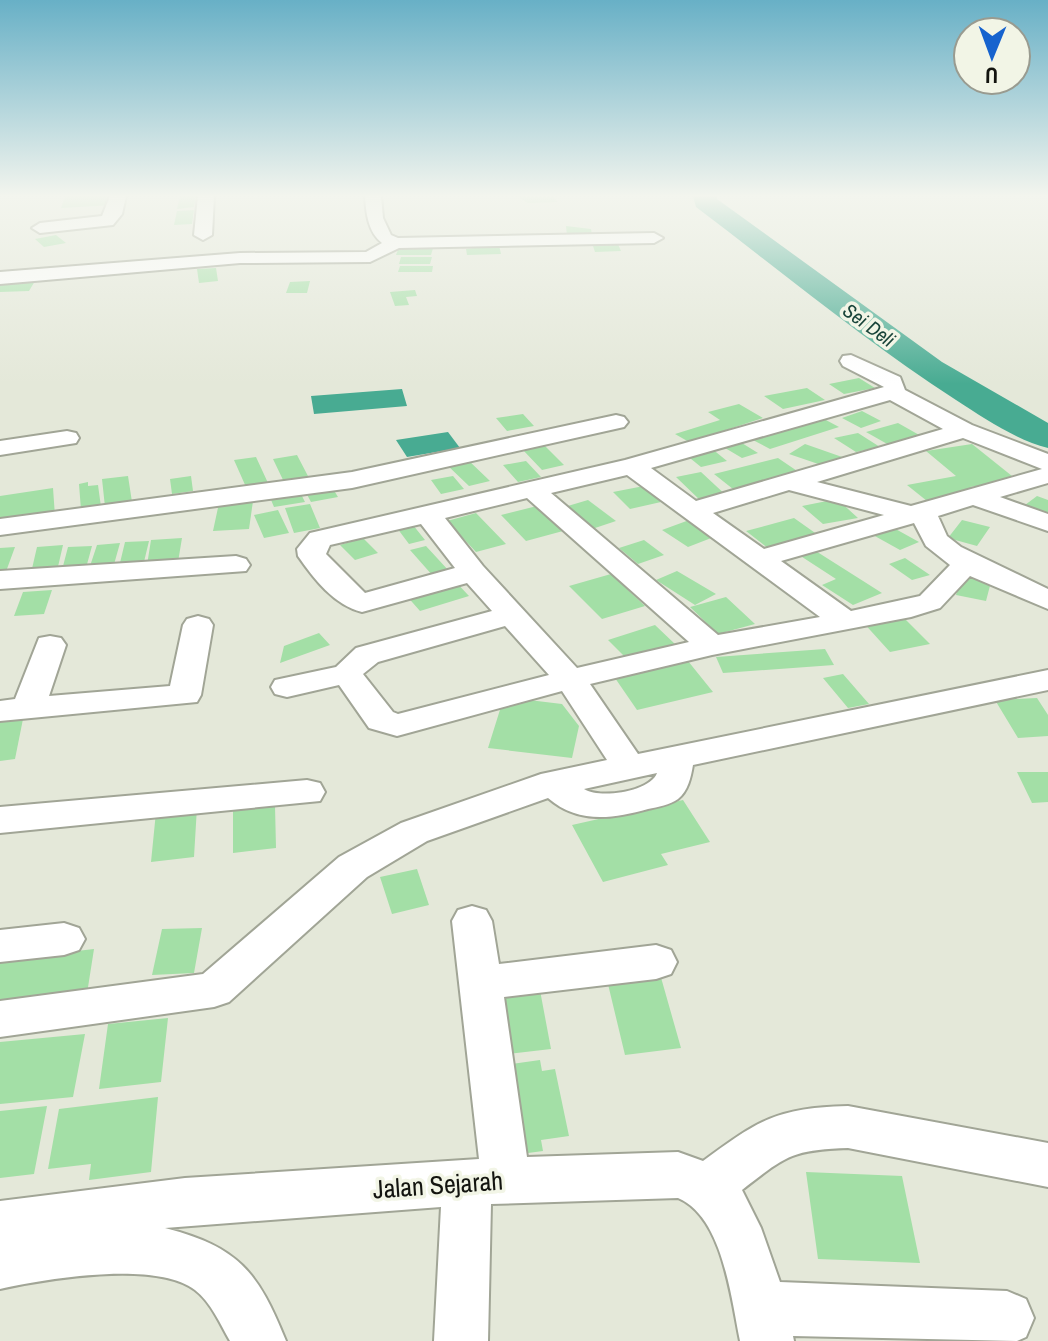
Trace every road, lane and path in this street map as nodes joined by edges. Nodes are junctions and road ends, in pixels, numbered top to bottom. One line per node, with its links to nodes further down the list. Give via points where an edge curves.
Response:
1 (233, 259): 4 (street)
2 (253, 259): 3 (street, via 377,264)
3 (382, 259)
4 (0, 278)
5 (851, 361): 6 (street, via 892,382)
6 (892, 392): 8 (street); 12 (street)
7 (616, 422): 14 (street)
8 (964, 430): 11 (street); 15 (street)
9 (67, 438): 10 (street)
10 (0, 448)
11 (1048, 463)
12 (631, 466): 16 (street); 18 (street)
13 (1048, 475): 17 (street)
14 (352, 480): 21 (street); 23 (street)
15 (792, 483): 18 (street); 19 (street)
16 (534, 491): 20 (street); 34 (street)
17 (974, 497): 19 (street); 22 (street)
18 (694, 510): 24 (street)
19 (916, 512): 24 (street); 25 (street, via 928,519 939,544)
20 (428, 514): 21 (street); 27 (street)
21 (386, 523): 27 (street, via 331,535 311,549 353,600 377,601)
22 (1048, 523)
23 (0, 527)
24 (759, 559): 31 (street)
25 (967, 563): 29 (street); 31 (street, via 930,602)
26 (236, 565): 28 (street)
27 (473, 572): 30 (street)
28 (0, 580)
29 (1048, 600)
30 (513, 614): 35 (street, via 367,655); 36 (street)
31 (844, 620): 34 (street)
32 (198, 625): 39 (street, via 185,695)
33 (50, 645): 39 (street)
34 (712, 646): 36 (street)
35 (347, 674): 36 (street, via 376,715 397,725); 38 (street)
36 (570, 679): 41 (street)
37 (1048, 680): 40 (street)
38 (287, 687)
39 (15, 710)
40 (677, 756): 41 (street); 42 (street, via 672,780 650,796 585,805)
41 (630, 768): 42 (street)
42 (554, 783): 50 (street, via 414,832 353,867 214,990)
43 (307, 792): 44 (street)
44 (0, 820)
45 (472, 921): 49 (street)
46 (64, 939): 47 (street)
47 (0, 946)
48 (656, 962): 49 (street)
49 (480, 983): 52 (street)
50 (0, 1019)
51 (1048, 1165): 53 (street, via 848,1127 815,1128 774,1137)
52 (487, 1182): 53 (street, Jalan Sejarah, via 662,1174); 54 (street, Jalan Sejarah, via 185,1202); 59 (street)
53 (707, 1187): 57 (street, via 729,1212)
54 (0, 1225)
55 (0, 1263): 58 (street, via 127,1250 175,1254 213,1271)
56 (1007, 1318): 57 (street)
57 (763, 1325)
58 (259, 1341)
59 (461, 1341)

